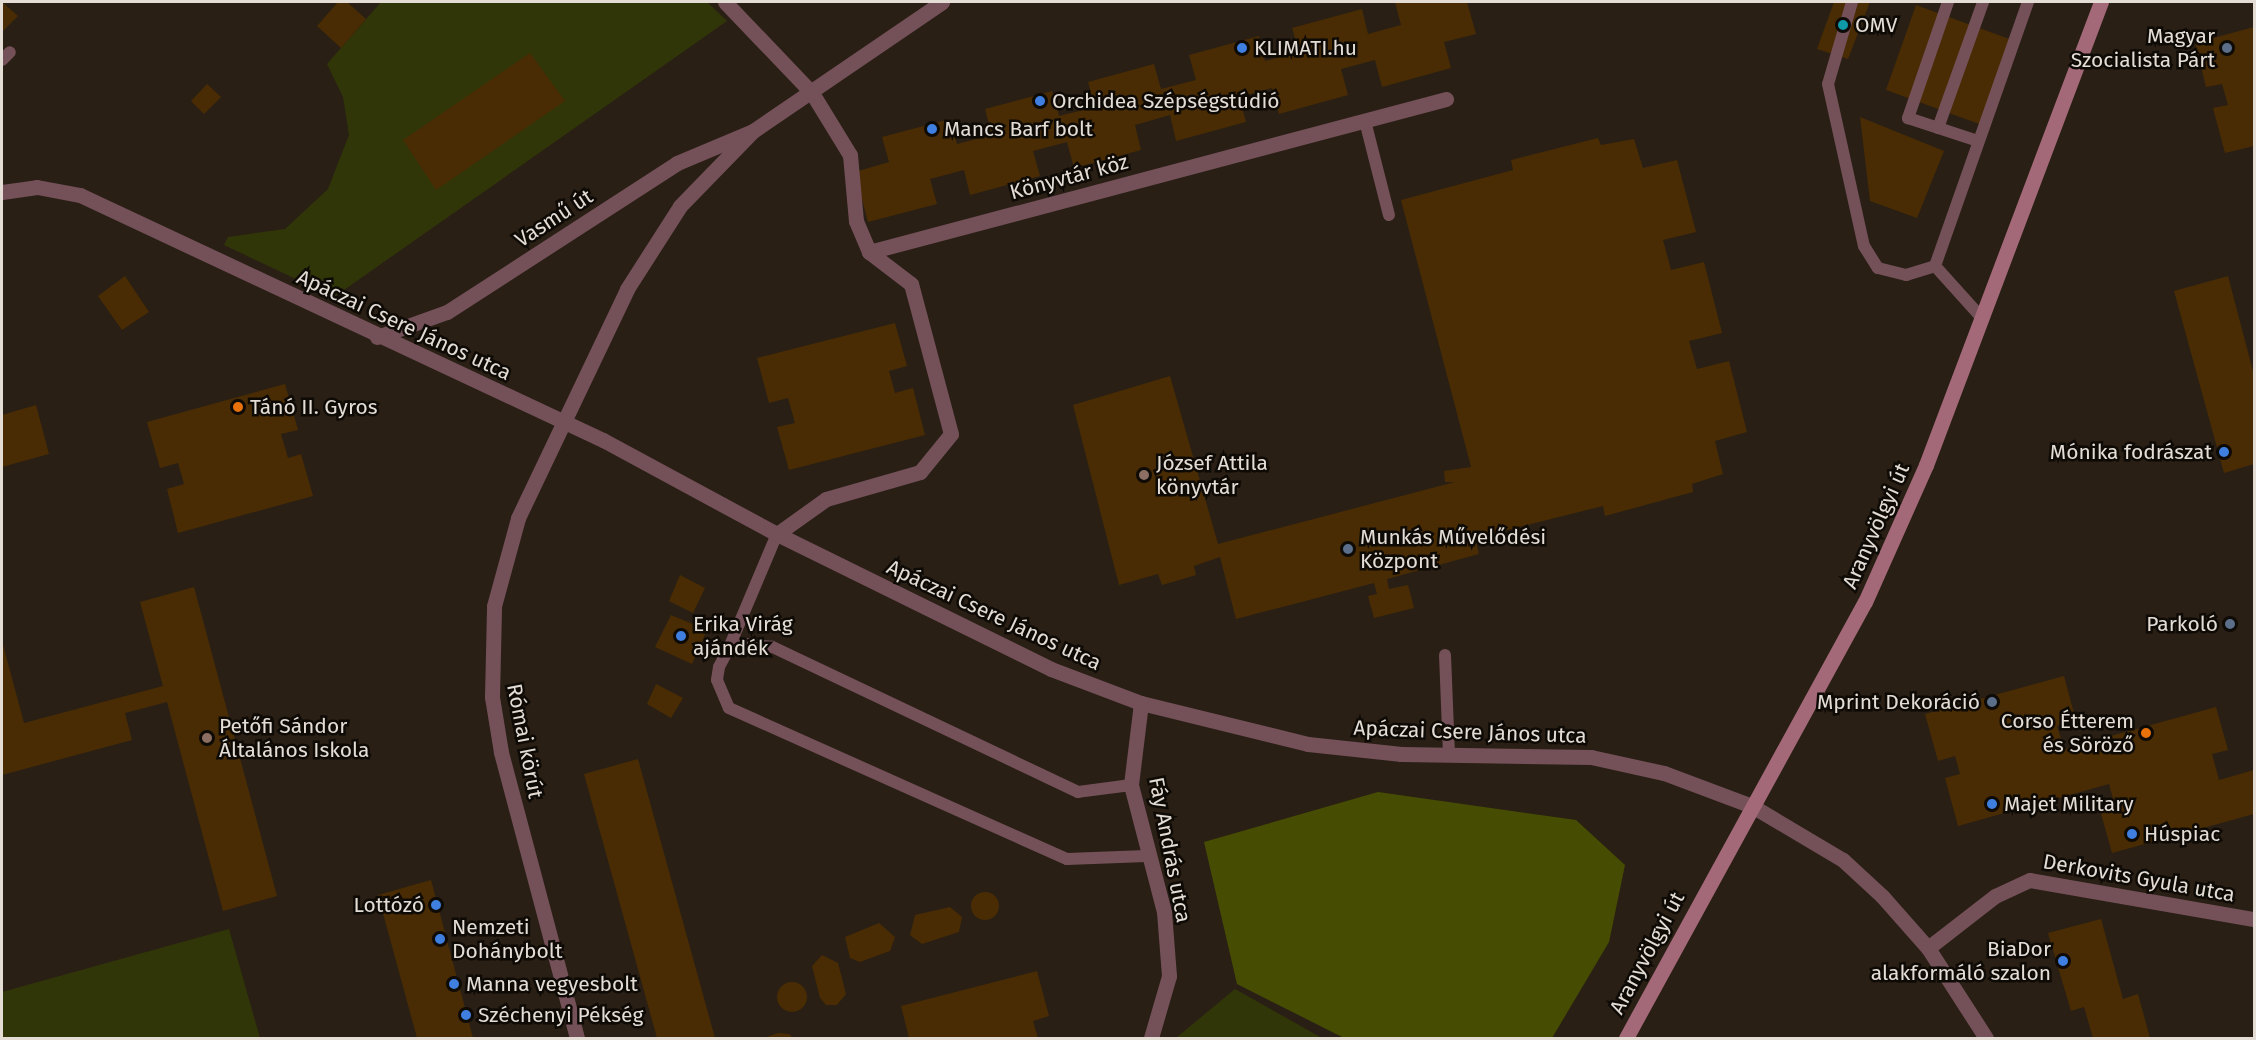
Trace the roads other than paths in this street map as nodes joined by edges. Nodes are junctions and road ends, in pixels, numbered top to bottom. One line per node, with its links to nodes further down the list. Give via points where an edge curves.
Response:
1 (725, 2): 8 (street)
2 (942, 2): 8 (street, Vasmű út)
3 (1852, 2): 17 (lane, via 1828,84 1864,246 1878,268 1906,275)
4 (1948, 2): 11 (lane, via 1908,118)
5 (1983, 2): 11 (lane)
6 (2028, 2): 13 (lane)
7 (2101, 2): 18 (street, Aranyvölgyi út)
8 (812, 93): 12 (street, Vasmű út); 16 (street, via 850,156 856,221)
9 (1446, 99): 10 (street, Könyvtár köz)
10 (1365, 121): 15 (lane); 16 (street, Könyvtár köz)
11 (1938, 128): 13 (lane)
12 (753, 131): 19 (street, Vasmű út, via 676,163 447,312); 20 (street, Vasmű út, via 680,206 627,289)
13 (1978, 141): 17 (lane)
14 (2, 192): 19 (street, Apáczai Csere János utca, via 37,187 80,195)
15 (1389, 215)
16 (869, 252): 21 (street, via 910,284 951,434 920,472 826,499)
17 (1935, 266): 18 (lane)
18 (1981, 317): 27 (street, Aranyvölgyi út, via 1926,465 1865,602)
19 (377, 337): 20 (street, Apáczai Csere János utca)
20 (562, 421): 21 (street, Apáczai Csere János utca); 31 (street, Római körút, via 504,557 494,606 492,697 501,752)
21 (777, 534): 22 (lane); 24 (street, Apáczai Csere János utca, via 1051,669)
22 (728, 650): 26 (lane, via 746,644 772,647 1078,792); 28 (lane, via 717,680 729,708 1067,860)
23 (1445, 655): 25 (lane)
24 (1141, 703): 25 (street, Apáczai Csere János utca, via 1308,744); 26 (street, Fáy András utca)
25 (1449, 754): 27 (street, Apáczai Csere János utca, via 1591,758 1664,773)
26 (1131, 784): 28 (street, Fáy András utca)
27 (1752, 806): 30 (street, Apáczai Csere János utca, via 1843,860); 33 (street, Aranyvölgyi út)
28 (1146, 855): 32 (street, Fáy András utca, via 1164,912 1169,976)
29 (2254, 919): 30 (street, Derkovits Gyula utca, via 2030,880 1995,896)
30 (1928, 948): 34 (street, Apáczai Csere János utca)
31 (577, 1038)
32 (1151, 1038)
33 (1626, 1038)
34 (1986, 1038)

